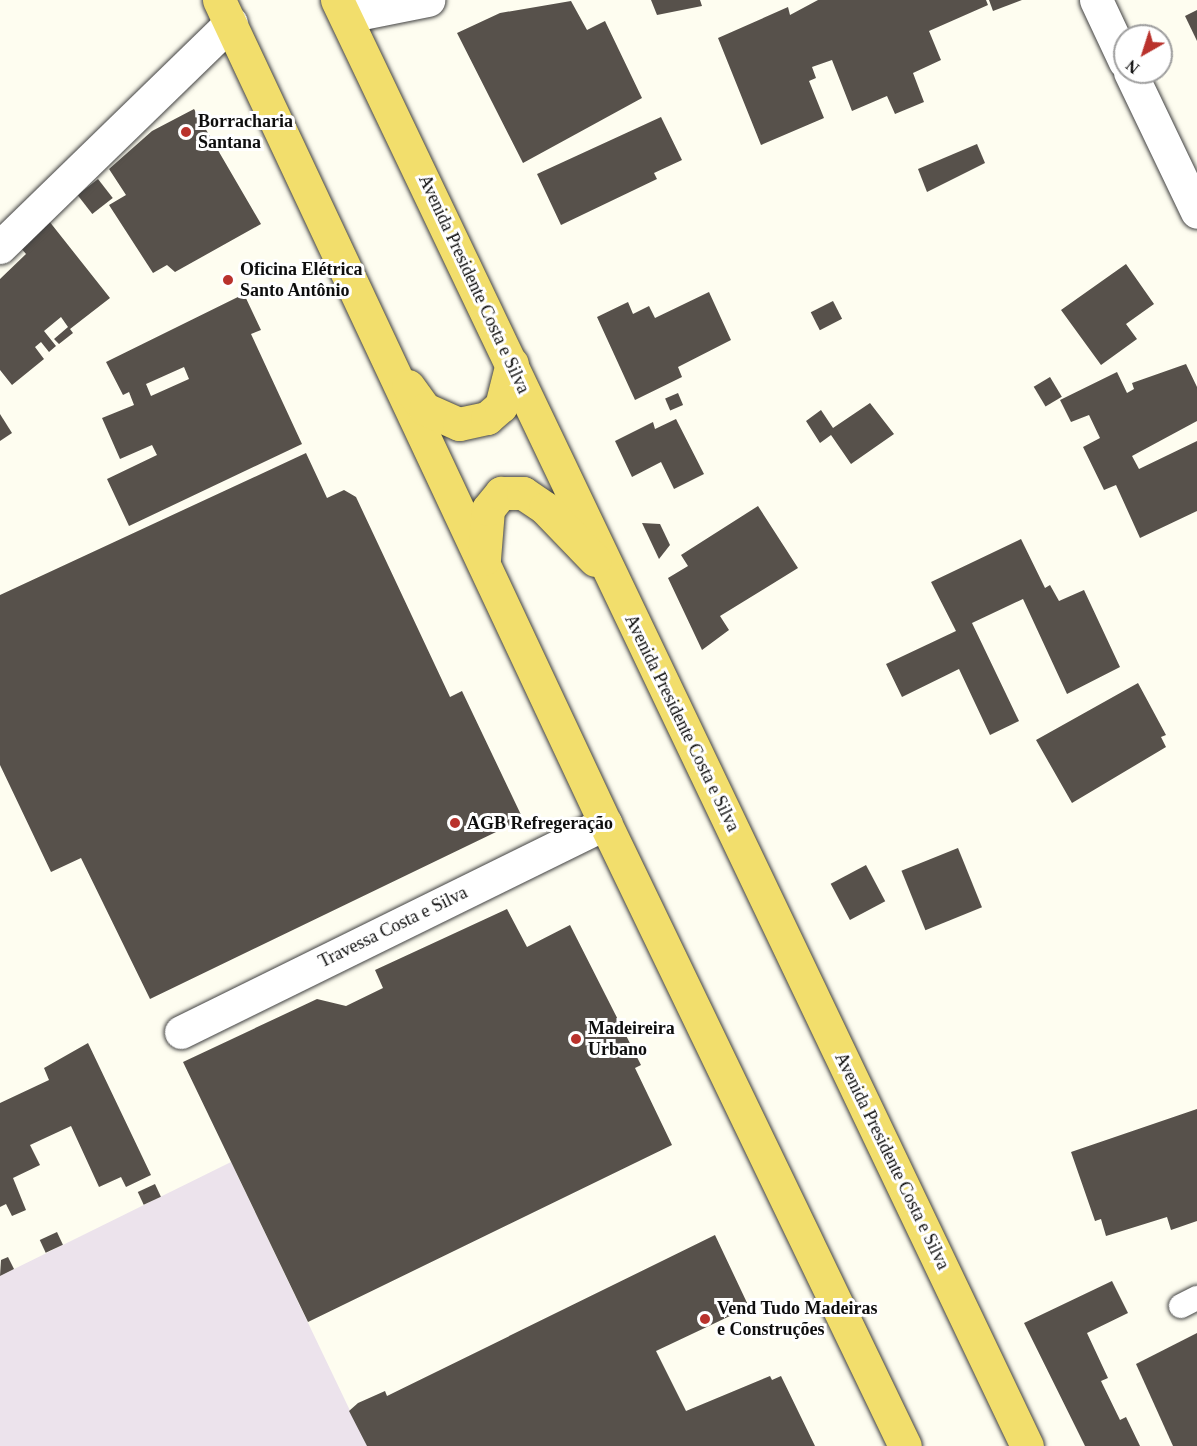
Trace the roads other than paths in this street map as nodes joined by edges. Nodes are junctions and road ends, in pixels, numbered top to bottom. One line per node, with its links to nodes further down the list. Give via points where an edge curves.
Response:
1 (428, 0): 3 (street)
2 (1096, 0): 5 (street)
3 (342, 8): 10 (main road, Avenida Presidente Costa e Silva)
4 (225, 11): 8 (street); 9 (main road)
5 (1113, 36)
6 (1136, 84): 7 (street)
7 (1197, 212)
8 (0, 247)
9 (390, 363): 10 (main road, via 425,409 459,424 487,418 501,406); 11 (main road)
10 (512, 363): 12 (main road, Avenida Presidente Costa e Silva)
11 (483, 566): 12 (main road, via 488,509 501,493 523,493 545,508); 13 (main road)
12 (614, 580): 16 (main road, Avenida Presidente Costa e Silva)
13 (605, 823): 14 (street, Travessa Costa e Silva); 15 (main road)
14 (181, 1032)
15 (906, 1446)
16 (1027, 1446)

